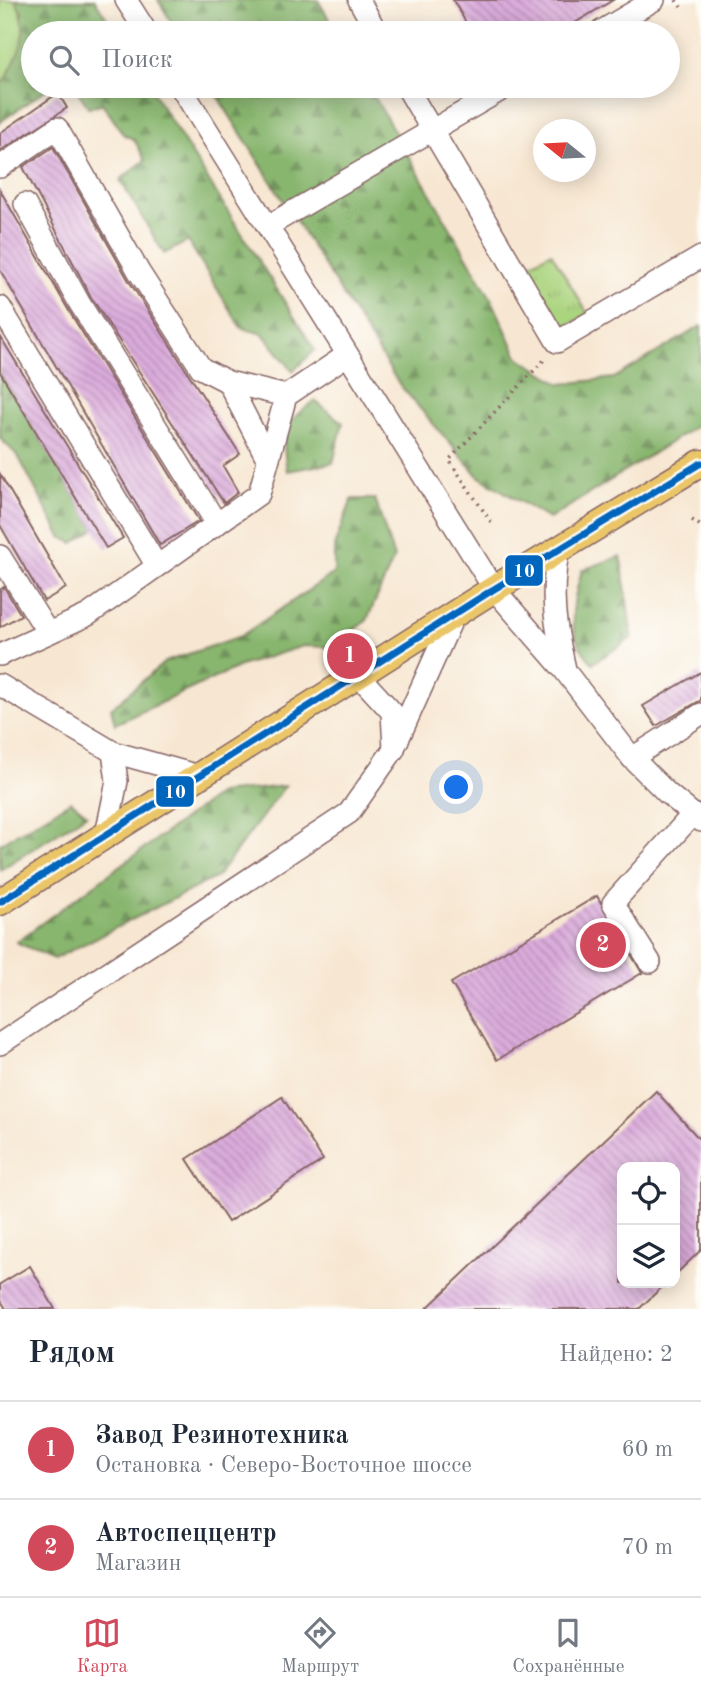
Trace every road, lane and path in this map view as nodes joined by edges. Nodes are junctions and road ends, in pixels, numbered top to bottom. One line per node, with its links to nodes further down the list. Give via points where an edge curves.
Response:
1 (126, 0): 6 (street)
2 (359, 0): 7 (street)
3 (654, 0): 8 (street)
4 (676, 0): 5 (path)
5 (681, 7)
6 (139, 21)
7 (370, 21)
8 (618, 21)
9 (188, 98): 15 (street)
10 (413, 98): 12 (street)
11 (487, 98): 12 (street)
12 (431, 131): 15 (street); 16 (street, via 557,342)
13 (0, 167): 20 (street, via 57,128 139,272 201,368)
14 (25, 204): 26 (street, via 80,304)
15 (268, 226): 18 (street)
16 (701, 257)
17 (0, 307): 30 (street)
18 (347, 355): 21 (street); 31 (street)
19 (548, 355): 25 (path, via 449,460)
20 (229, 382): 21 (street); 22 (street)
21 (286, 396): 22 (street)
22 (268, 460): 26 (street, via 259,494)
23 (701, 463): 28 (main road)
24 (692, 520): 27 (path)
25 (491, 522)
26 (216, 524): 30 (street)
27 (701, 526)
28 (558, 552): 31 (main road); 35 (street, via 552,611)
29 (2, 565): 33 (street)
30 (157, 566): 33 (street, via 89,615)
31 (494, 589): 32 (main road); 35 (street)
32 (454, 615): 36 (main road); 39 (street)
33 (48, 633): 34 (street)
34 (0, 656)
35 (565, 671): 41 (street)
36 (359, 676): 39 (street, via 392,712); 42 (main road)
37 (0, 685): 40 (street)
38 (701, 713): 41 (street)
39 (394, 749): 48 (street, via 349,813)
40 (113, 752): 42 (street); 44 (street, via 117,781)
41 (632, 758): 43 (street, via 667,793)
42 (199, 776): 44 (main road)
43 (698, 812): 45 (street); 47 (street, via 613,903)
44 (106, 835): 46 (main road)
45 (701, 836)
46 (0, 902)
47 (650, 962)
48 (0, 1044)

